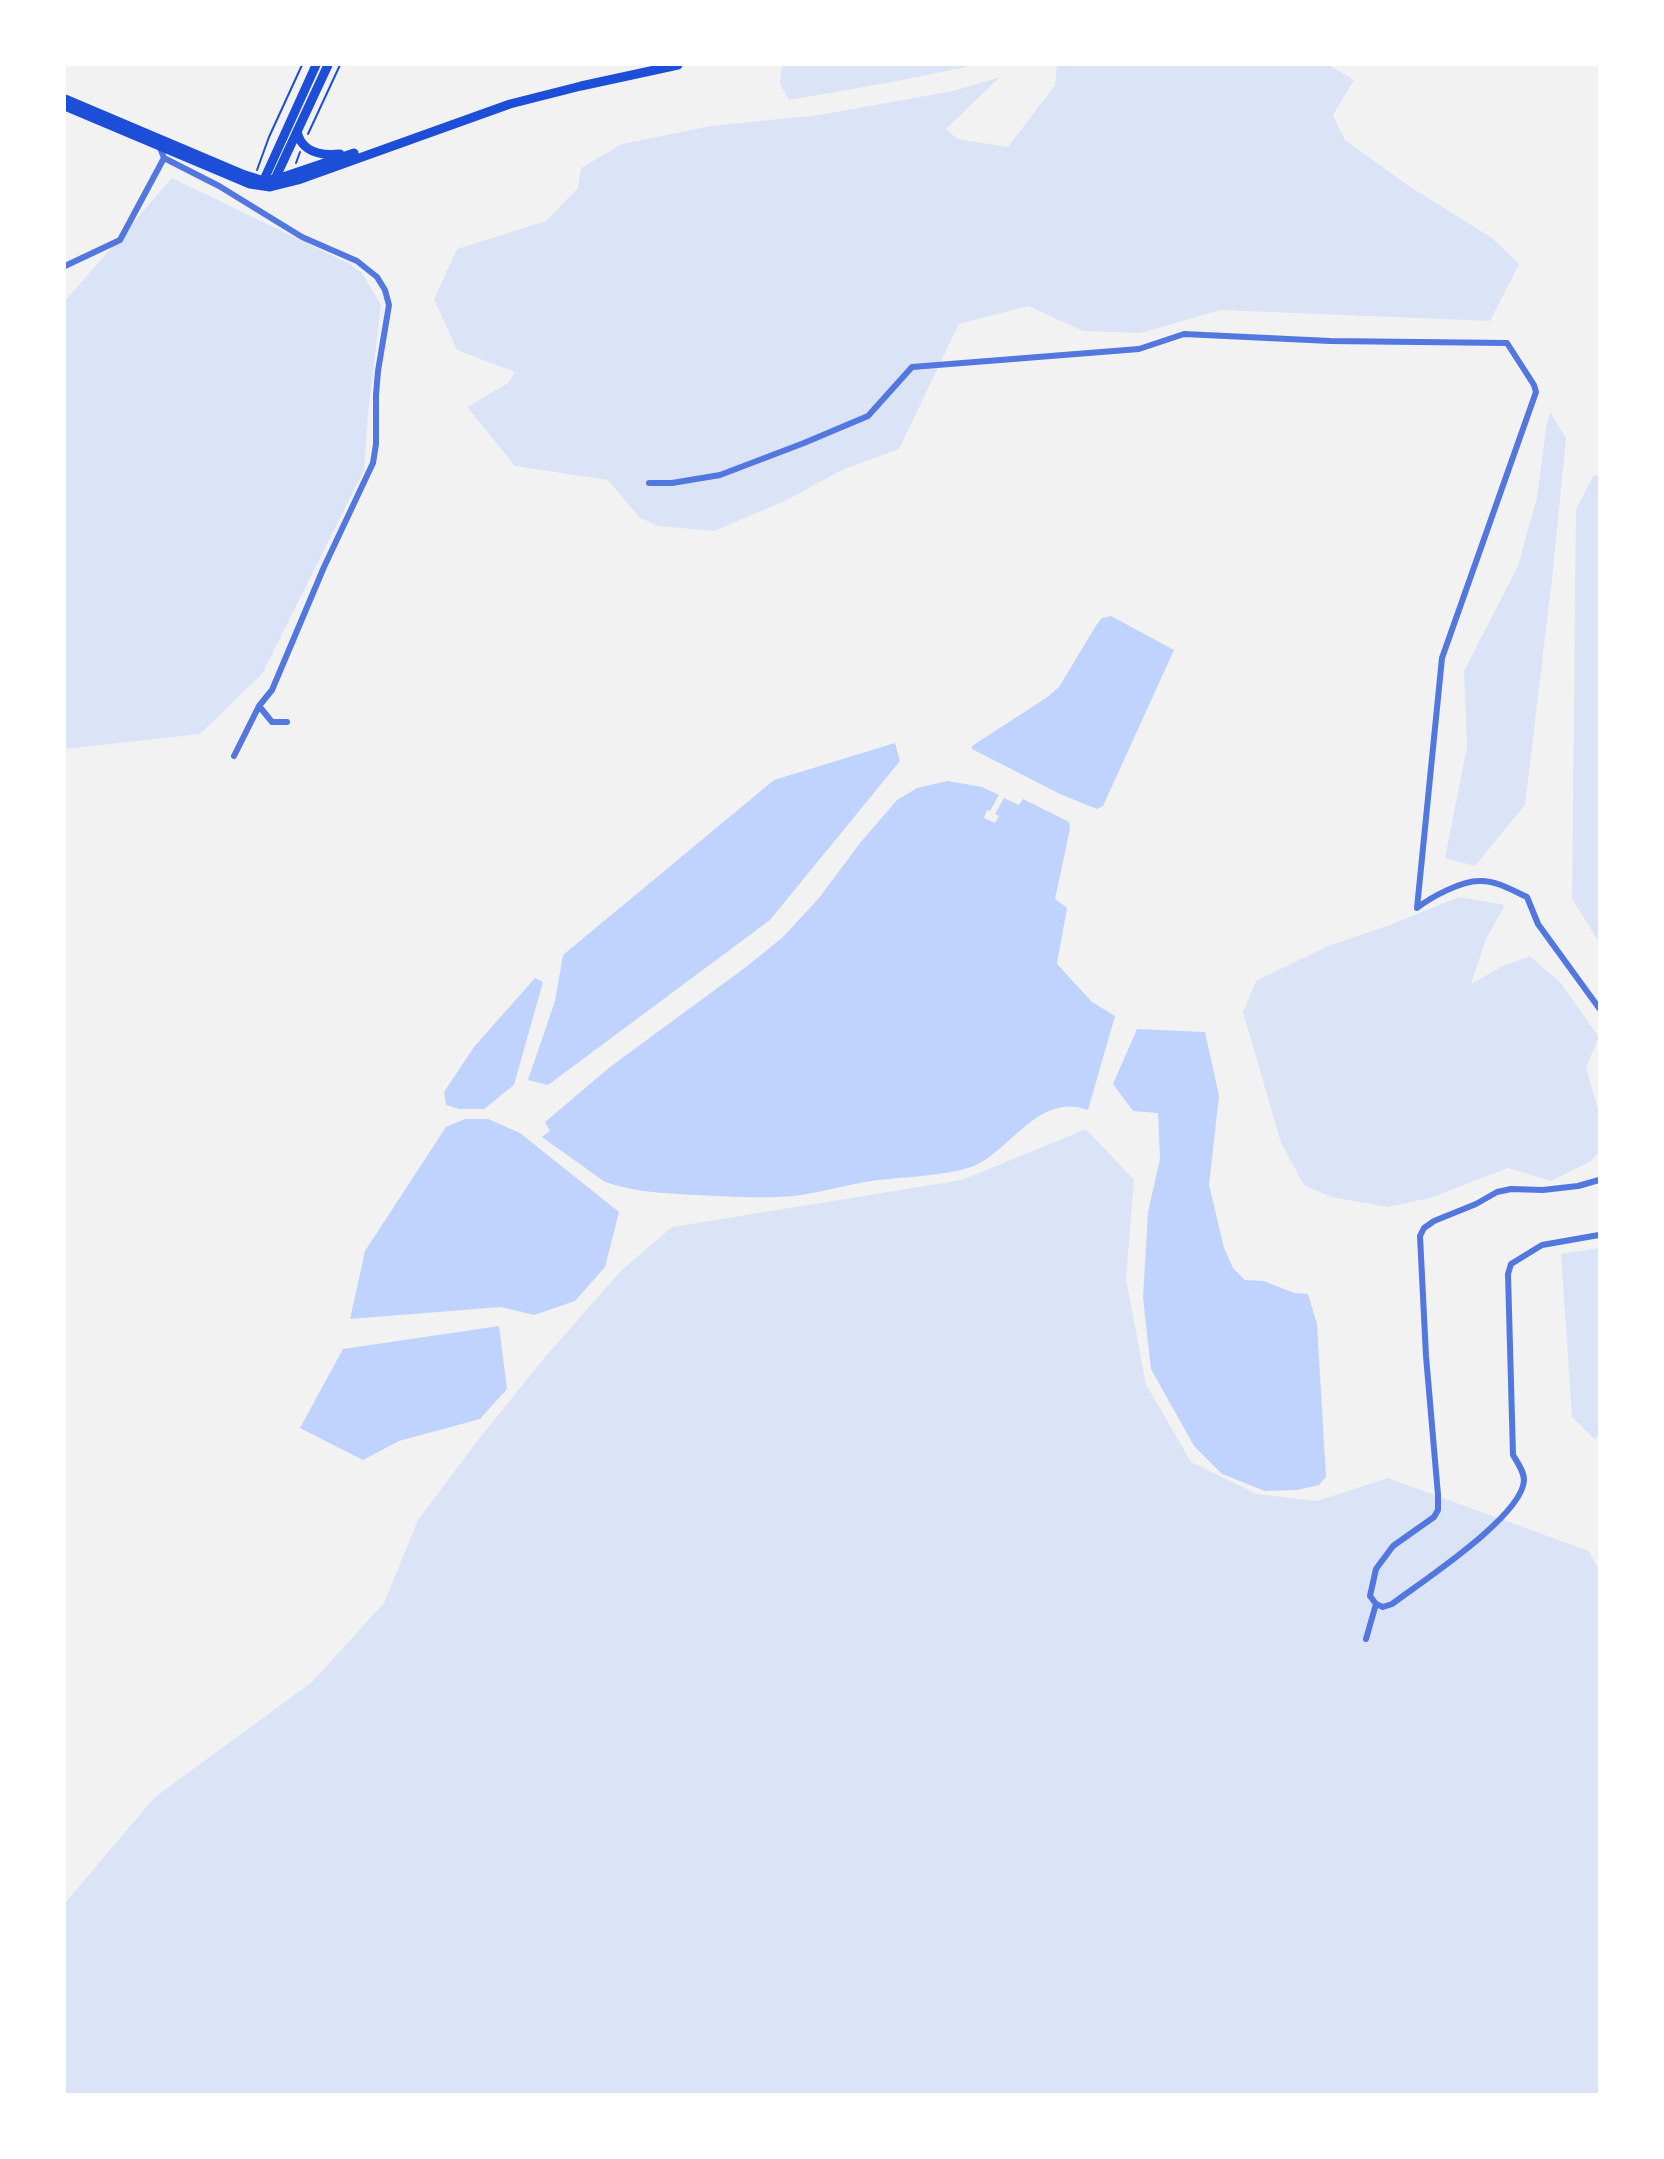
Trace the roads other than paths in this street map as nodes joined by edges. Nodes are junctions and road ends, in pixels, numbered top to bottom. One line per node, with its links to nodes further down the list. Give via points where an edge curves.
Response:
1 (316, 65): 11 (main road)
2 (328, 65): 7 (main road)
3 (650, 65): 9 (main road, via 510,98)
4 (678, 65): 12 (main road, via 510,104 302,178)
5 (65, 99): 11 (main road)
6 (65, 106): 8 (main road)
7 (297, 131): 9 (main road, via 302,144 316,152); 12 (main road)
8 (159, 145): 10 (street); 11 (main road, via 250,184)
9 (355, 152): 12 (main road)
10 (164, 158): 13 (street, via 120,240); 15 (street, via 368,268 385,290 389,305 378,372 373,463 272,690)
11 (263, 183): 12 (main road)
12 (274, 183)
13 (65, 265)
14 (649, 483): 18 (street, via 720,475 868,416 912,367 1139,349 1184,334 1507,343 1536,393 1442,658 1418,908 1432,897 1478,880 1527,897 1538,924)
15 (259, 706): 16 (street, via 272,722); 17 (street)
16 (286, 722)
17 (234, 756)
18 (1599, 1008)
19 (1599, 1180): 21 (street, via 1578,1186 1497,1192 1424,1228 1420,1236 1438,1510 1393,1546 1377,1569 1370,1596)
20 (1599, 1235): 21 (street, via 1542,1245 1511,1264 1513,1455 1524,1476 1518,1495 1483,1536 1392,1604)
21 (1376, 1604): 22 (street)
22 (1366, 1639)

